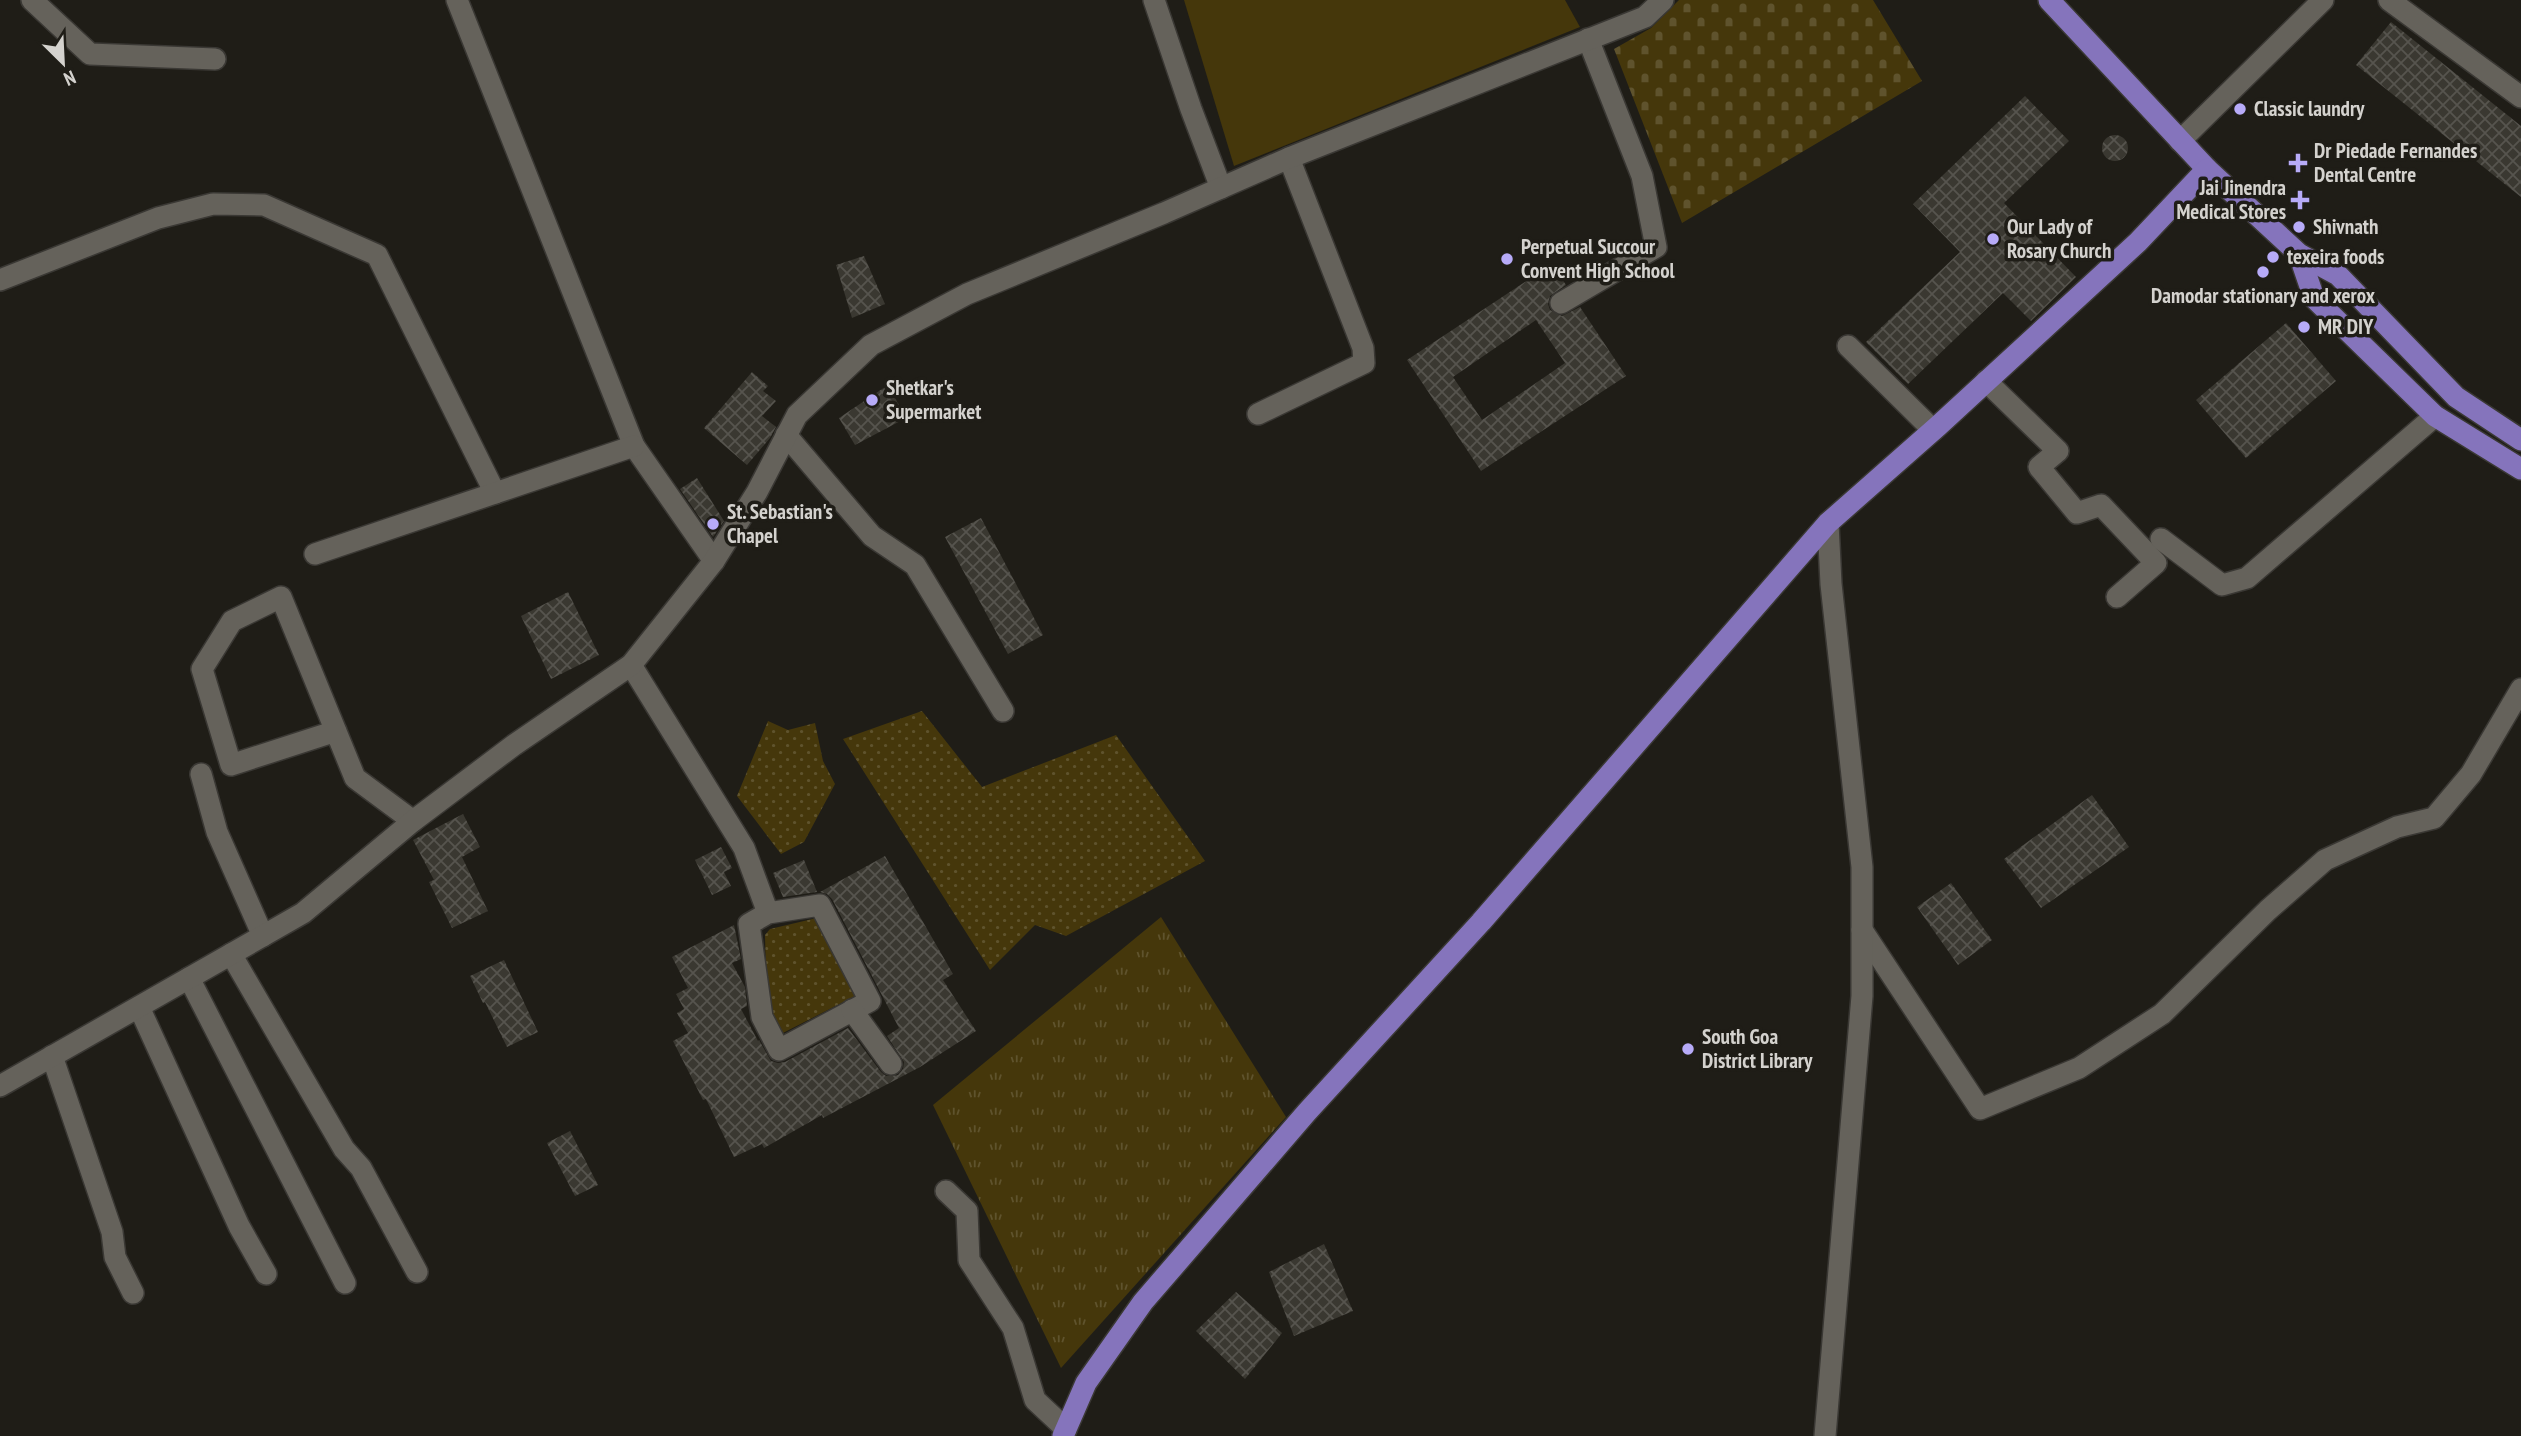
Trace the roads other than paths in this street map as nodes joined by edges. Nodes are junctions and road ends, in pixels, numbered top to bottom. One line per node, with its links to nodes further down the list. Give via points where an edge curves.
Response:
1 (32, 0): 9 (street, via 90,54)
2 (457, 0): 25 (street)
3 (1154, 0): 14 (street)
4 (1663, 0): 8 (street, via 1645,17)
5 (2049, 0): 11 (main road)
6 (2323, 0): 11 (street)
7 (2389, 0): 10 (street)
8 (1588, 39): 12 (street); 17 (street, via 1642,176 1656,247)
9 (215, 59)
10 (2521, 97)
11 (2180, 141): 13 (main road)
12 (1289, 158): 14 (street); 20 (street, via 1363,348 1364,363)
13 (2207, 169): 15 (main road); 19 (main road, via 2138,242)
14 (1221, 188): 23 (street, via 967,294 872,345 797,415)
15 (2299, 254): 21 (main road, via 2314,298); 24 (main road, via 2338,275 2456,397)
16 (0, 280): 27 (street, via 158,218 213,204 264,205 377,255)
17 (1561, 303)
18 (1848, 346): 22 (street)
19 (1986, 382): 22 (main road); 32 (street, via 2058,451 2039,467 2077,513 2101,505 2156,563)
20 (1258, 414)
21 (2435, 416): 26 (main road); 29 (street, via 2248,578 2222,585)
22 (1933, 430): 28 (main road)
23 (786, 435): 31 (street); 35 (street, via 872,536 915,565)
24 (2521, 440)
25 (634, 446): 27 (street); 31 (street)
26 (2521, 469)
27 (495, 493): 30 (street)
28 (1828, 523): 40 (street, via 1862,867); 54 (main road, via 1143,1302 1086,1382)
29 (2161, 539)
30 (315, 554)
31 (714, 561): 33 (street)
32 (2117, 597)
33 (631, 665): 38 (street); 39 (street, via 744,848)
34 (2521, 689): 40 (street, via 2471,774 2434,818 2397,827 2325,860 2162,1014 2079,1068 1980,1109)
35 (1003, 711)
36 (336, 731): 36 (street, via 281,597 232,621 202,669 231,765); 38 (street, via 355,778)
37 (201, 774): 41 (street, via 217,832)
38 (413, 821): 41 (street, via 303,913)
39 (768, 912): 45 (street, via 820,905 870,1000); 45 (street, via 749,924 762,1017 779,1050)
40 (1862, 930): 55 (street, via 1862,996)
41 (263, 936): 42 (street)
42 (231, 954): 43 (street); 50 (street, via 344,1149 361,1168)
43 (189, 978): 44 (street); 52 (street)
44 (139, 1007): 46 (street); 51 (street, via 239,1226)
45 (852, 1010): 47 (street)
46 (52, 1056): 48 (street); 53 (street, via 112,1233 115,1257)
47 (891, 1064)
48 (0, 1086)
49 (946, 1191): 54 (street, via 967,1211 969,1260 1013,1328 1035,1400)
50 (417, 1272)
51 (266, 1274)
52 (345, 1283)
53 (133, 1293)
54 (1064, 1433)
55 (1825, 1436)

